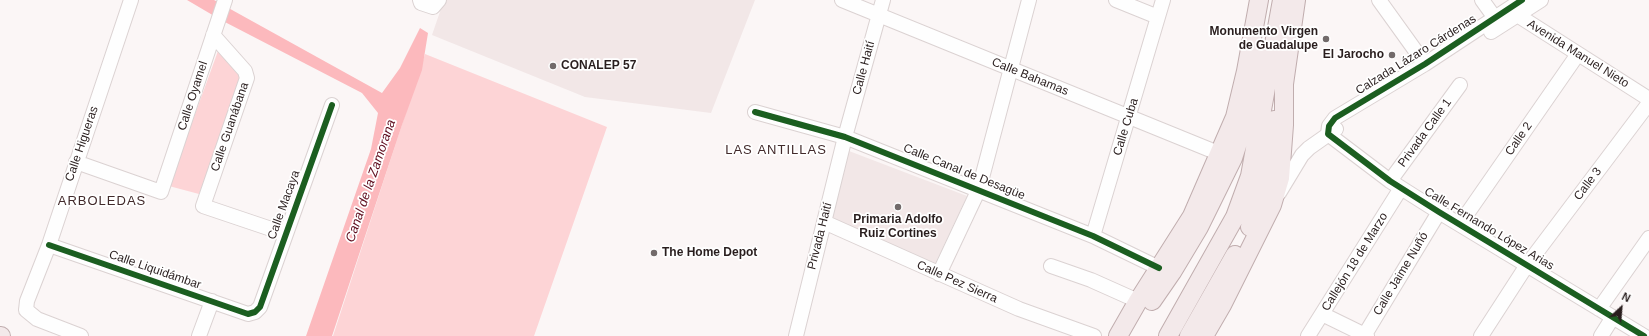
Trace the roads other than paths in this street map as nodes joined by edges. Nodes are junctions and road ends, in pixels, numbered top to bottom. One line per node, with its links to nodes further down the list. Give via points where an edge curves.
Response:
1 (131, 0): 36 (street, Calle Higueras)
2 (420, 0): 3 (street, via 421,3 433,7)
3 (439, 0)
4 (842, 0): 19 (street, Calle Bahamas)
5 (883, 0): 19 (street, Calle Haití)
6 (1029, 0): 25 (street)
7 (1116, 0): 20 (street)
8 (1163, 0): 20 (street, Calle Cuba)
9 (1258, 0): 35 (main road, via 1246,71 1234,117)
10 (1269, 0): 63 (main road, via 1256,84 1233,158 1199,227)
11 (1282, 0): 64 (main road, via 1250,176 1235,217)
12 (1296, 0): 26 (main road)
13 (1379, 0): 24 (street)
14 (1482, 0): 21 (street)
15 (1522, 0): 18 (street, Calzada Lázaro Cárdenas)
16 (1541, 0): 18 (street, Calzada Lázaro Cárdenas)
17 (224, 2): 22 (street, Calle Oyamel)
18 (1512, 12): 21 (street, Calzada Lázaro Cárdenas); 23 (street, Avenida Manuel Nieto)
19 (879, 15): 25 (street, Calle Bahamas); 34 (street, Calle Haití)
20 (1158, 17): 32 (street, Calle Cuba)
21 (1498, 22): 24 (street, Calzada Lázaro Cárdenas); 33 (street, Calzada Lázaro Cárdenas)
22 (214, 35): 36 (street, Calle Oyamel, via 161,192); 43 (street, Calle Guanábana, via 245,71 247,78 203,206)
23 (1578, 54): 28 (street, Avenida Manuel Nieto); 42 (street, Calle 2)
24 (1425, 64): 33 (street, Calzada Lázaro Cárdenas, via 1335,118 1329,126)
25 (1010, 69): 32 (street, Calle Bahamas); 38 (street)
26 (1284, 84): 39 (main road, via 1280,178); 65 (main road, via 1277,105 1263,191 1248,232)
27 (1460, 84): 37 (street, Privada Calle 1)
28 (1649, 99)
29 (1649, 103): 47 (street, Calle 3)
30 (332, 105): 43 (street, Calle Macaya)
31 (755, 112): 34 (street, Calle Canal de Desagüe)
32 (1129, 117): 35 (street, Calle Bahamas); 44 (street, Calle Cuba)
33 (1328, 134): 37 (street, Calle Fernando López Arias); 39 (street, Calzada Lázaro Cárdenas, via 1302,155)
34 (845, 137): 38 (street, Calle Canal de Desagüe); 41 (street, Privada Haití)
35 (1218, 153): 49 (main road, via 1192,216)
36 (76, 162): 46 (street, Calle Higueras)
37 (1395, 184): 40 (street, Calle Fernando López Arias); 55 (street, Callejón 18 de Marzo)
38 (979, 189): 44 (street, Calle Canal de Desagüe); 50 (street)
39 (1272, 205): 66 (main road)
40 (1439, 212): 42 (street, Calle Fernando López Arias); 57 (street, Calle Jaime Nuñó)
41 (824, 222): 50 (street, Calle Pez Sierra); 60 (street, Privada Haití)
42 (1460, 224): 47 (street, Calle Fernando López Arias)
43 (286, 234): 54 (street, Calle Macaya, via 260,307)
44 (1093, 236): 49 (street, Calle Canal de Desagüe)
45 (1649, 238): 53 (street)
46 (48, 245): 52 (street, Calle Liquidámbar); 58 (street, Calle Higueras, via 26,310 37,319)
47 (1526, 264): 53 (street, Calle Fernando López Arias); 68 (street, Calle 3)
48 (1051, 266): 51 (street)
49 (1159, 268): 51 (main road)
50 (939, 274): 61 (street, Calle Pez Sierra, via 1019,309)
51 (1138, 301): 62 (main road)
52 (212, 302): 54 (street, Calle Liquidámbar, via 248,314); 59 (street)
53 (1599, 309): 56 (street, Calle Fernando López Arias)
54 (255, 312)
55 (1322, 314): 57 (street); 67 (street, Callejón 18 de Marzo)
56 (1613, 317): 69 (street); 70 (street, Calle Fernando López Arias)
57 (1365, 335)
58 (81, 336)
59 (199, 336)
60 (796, 336)
61 (1094, 336)
62 (1118, 336)
63 (1130, 336)
64 (1168, 336)
65 (1189, 336)
66 (1204, 336)
67 (1308, 336)
68 (1482, 336)
69 (1602, 336)
70 (1644, 336)

